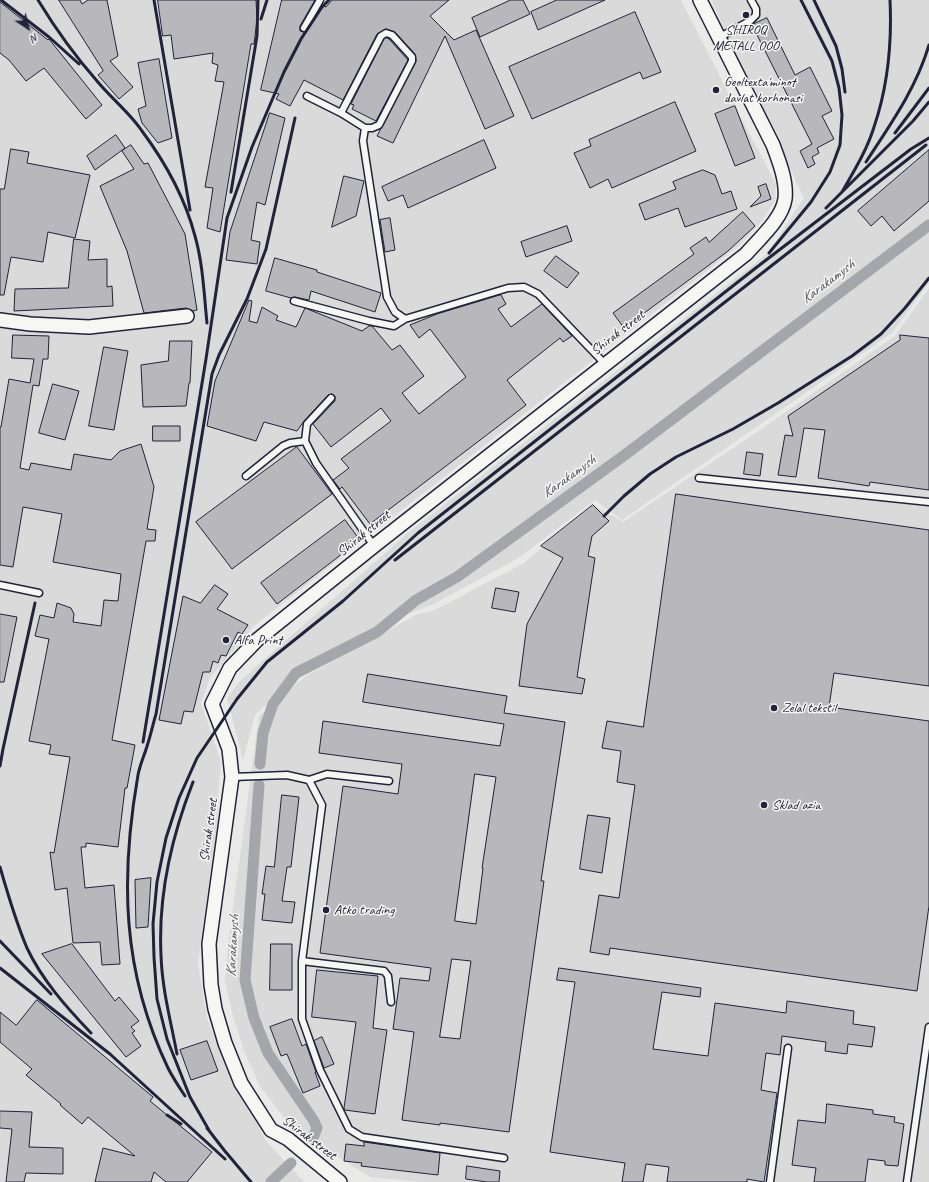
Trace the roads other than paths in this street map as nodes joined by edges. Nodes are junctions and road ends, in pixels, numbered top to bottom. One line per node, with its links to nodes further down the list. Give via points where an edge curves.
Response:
1 (320, 0): 4 (lane)
2 (700, 0): 5 (street, Shirak street)
3 (751, 0): 5 (lane, via 756,15 750,21)
4 (304, 28)
5 (718, 38): 13 (street, Shirak street, via 781,164 785,199 778,217 746,254)
6 (307, 96): 7 (lane)
7 (341, 113): 8 (lane); 8 (lane, via 381,36 386,33 392,35 412,57 412,61 379,125)
8 (365, 128): 11 (lane, via 363,141 387,297 394,312)
9 (294, 301): 11 (lane, via 394,326)
10 (187, 316): 12 (street, via 89,327)
11 (404, 319): 13 (lane, via 508,288 524,286 538,294)
12 (0, 320)
13 (605, 364): 19 (street, Shirak street)
14 (332, 398): 15 (lane, via 307,424)
15 (305, 441): 16 (lane, via 283,446); 19 (lane, via 316,463)
16 (246, 476)
17 (699, 478): 18 (lane)
18 (929, 502)
19 (374, 546): 22 (street, Shirak street, via 257,640 230,668 212,704 229,749)
20 (0, 585): 21 (lane)
21 (39, 593)
22 (232, 777): 23 (lane, via 287,775); 30 (street, Shirak street, via 209,944 211,985 224,1043 241,1083 271,1130 288,1139)
23 (309, 780): 24 (lane, via 327,774); 25 (lane, via 322,805)
24 (389, 781)
25 (302, 961): 26 (lane, via 384,972 388,976); 29 (lane, via 302,1020 320,1070 348,1129 362,1138)
26 (391, 1002)
27 (929, 1027): 32 (lane)
28 (788, 1048): 31 (lane)
29 (504, 1158)
30 (340, 1182)
31 (770, 1182)
32 (907, 1182)

